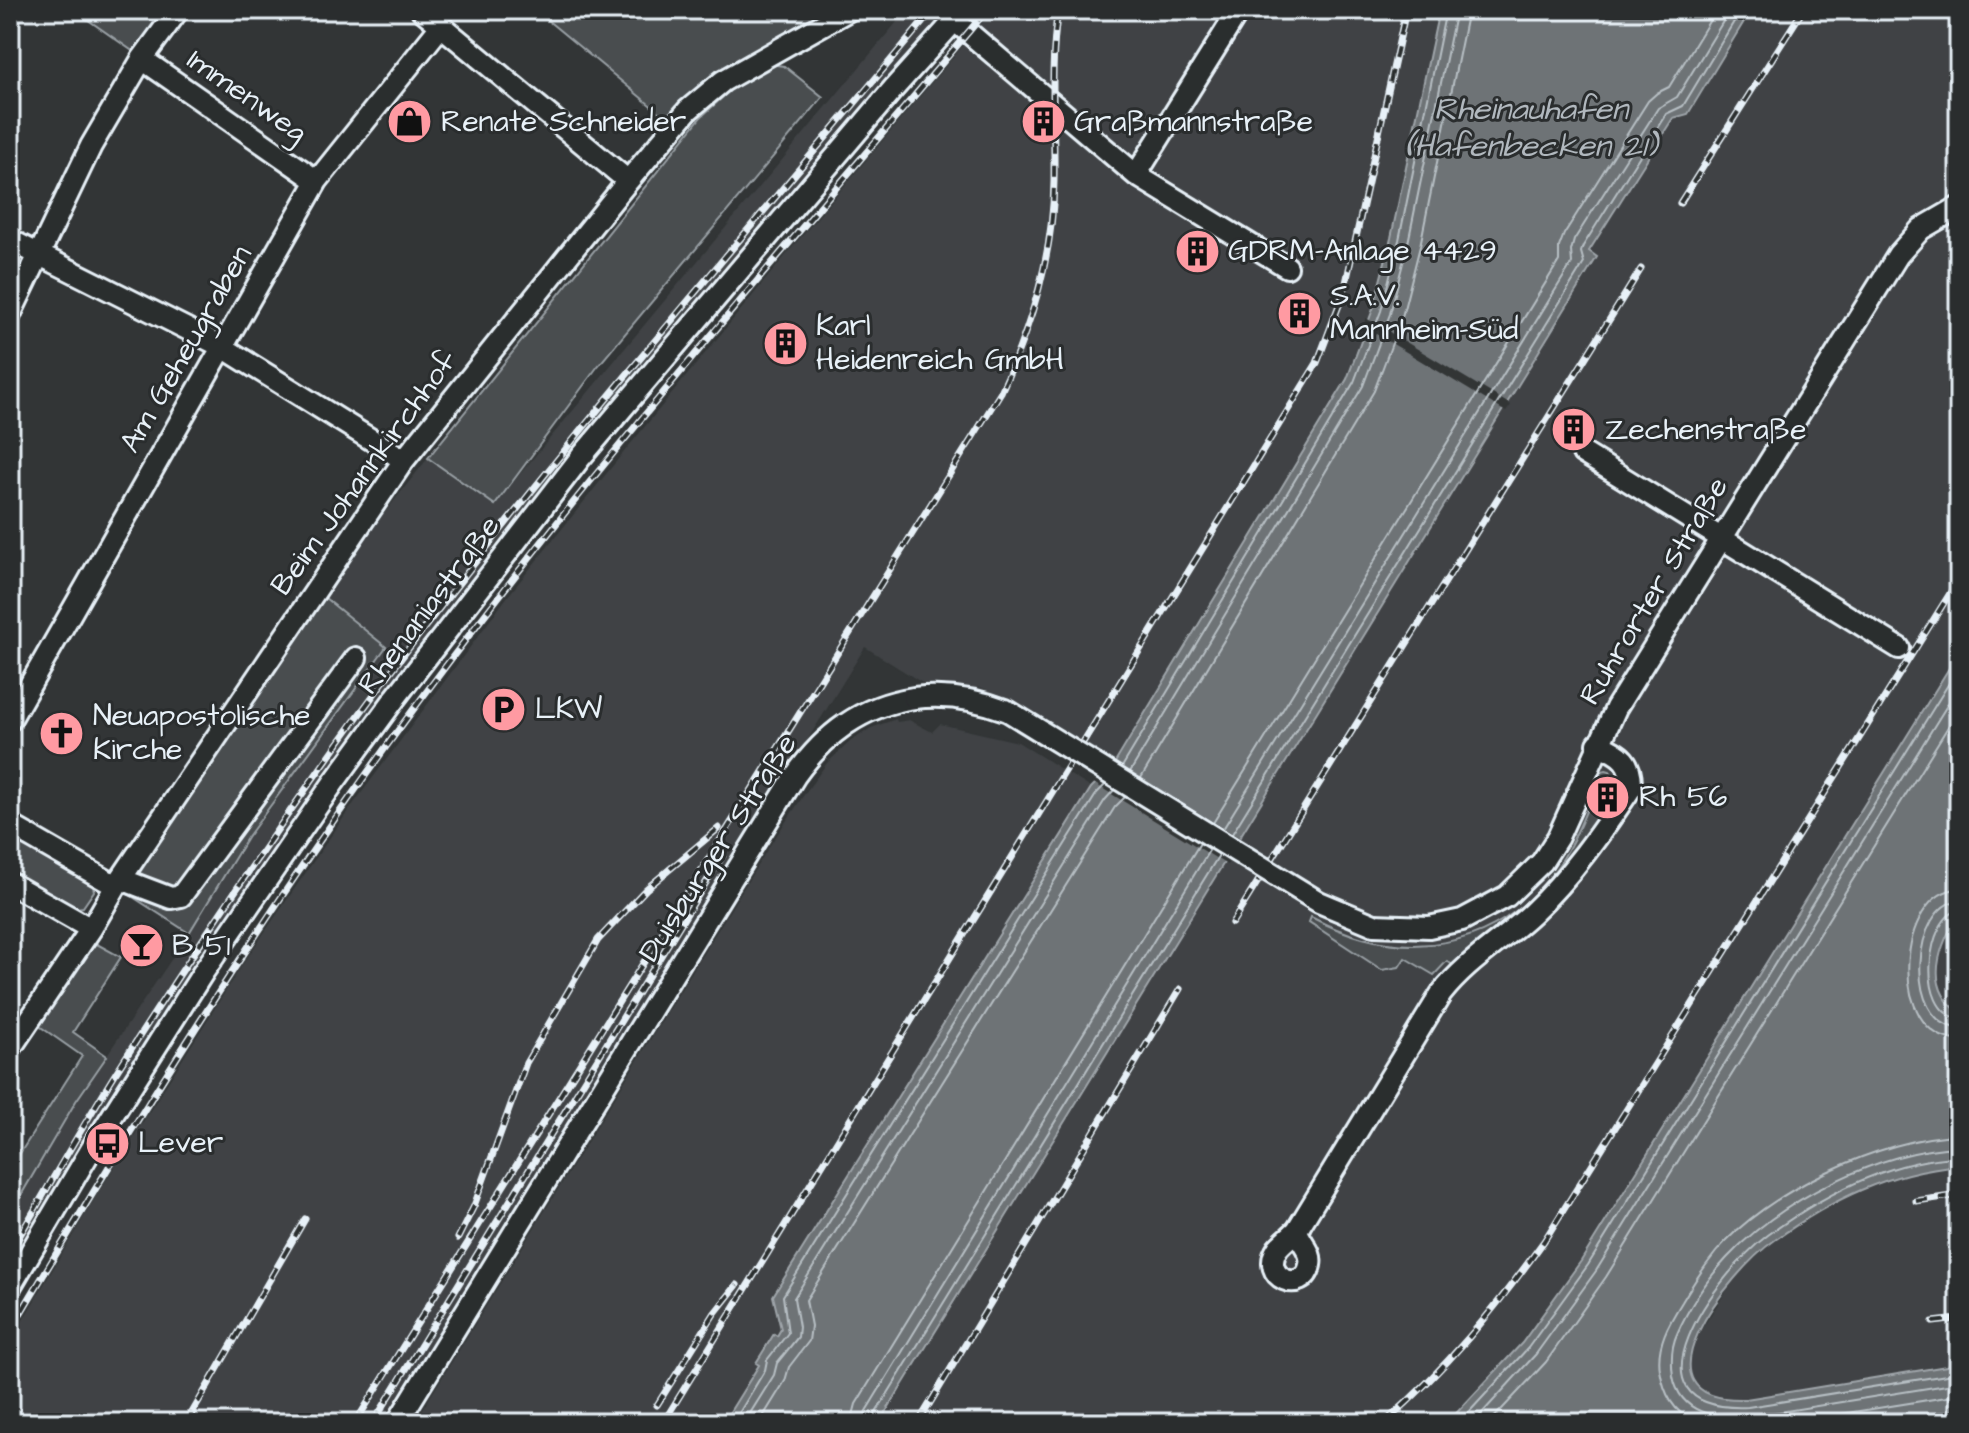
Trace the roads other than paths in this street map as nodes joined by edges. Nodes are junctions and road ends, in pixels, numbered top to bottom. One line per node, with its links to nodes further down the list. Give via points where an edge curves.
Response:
1 (178, 10): 7 (street)
2 (422, 10): 6 (street)
3 (849, 10): 10 (street, Beim Johannkirchhof, via 707,93)
4 (1239, 10): 8 (street)
5 (959, 15): 8 (street); 30 (street, Rhenaniastraße, via 581,457 423,660 202,975)
6 (441, 26): 9 (street, Am Geheugraben); 10 (street)
7 (142, 59): 9 (street, Immenweg); 13 (street, via 91,146)
8 (1136, 175): 14 (street)
9 (317, 181): 16 (street, Am Geheugraben)
10 (628, 181): 18 (street, Beim Johannkirchhof)
11 (1959, 207): 19 (street, Ruhrorter Straße, via 1921,229 1898,255)
12 (10, 240): 13 (street)
13 (39, 254): 15 (street); 16 (street)
14 (1287, 267)
15 (10, 315)
16 (221, 346): 18 (street); 22 (street, Am Geheugraben)
17 (1583, 453): 19 (street)
18 (404, 460): 25 (street, Beim Johannkirchhof)
19 (1720, 538): 20 (street); 23 (street, Ruhrorter Straße)
20 (1899, 648)
21 (356, 658): 25 (street, via 181,896 171,898)
22 (10, 720)
23 (1598, 744): 29 (street, Ruhrorter Straße, via 1626,760 1631,788 1571,873 1441,994); 31 (street, Duisburger Straße, bridge, via 1558,837 1535,872 1479,913 1414,928 1374,925 1319,902 1008,711 932,695 889,702 860,714 824,739 800,769)
24 (10, 825): 25 (street)
25 (119, 882): 27 (street, Beim Johannkirchhof)
26 (10, 883): 27 (street)
27 (91, 929): 28 (street, Beim Johannkirchhof)
28 (10, 1049)
29 (1297, 1230)
30 (10, 1287)
31 (397, 1423)

